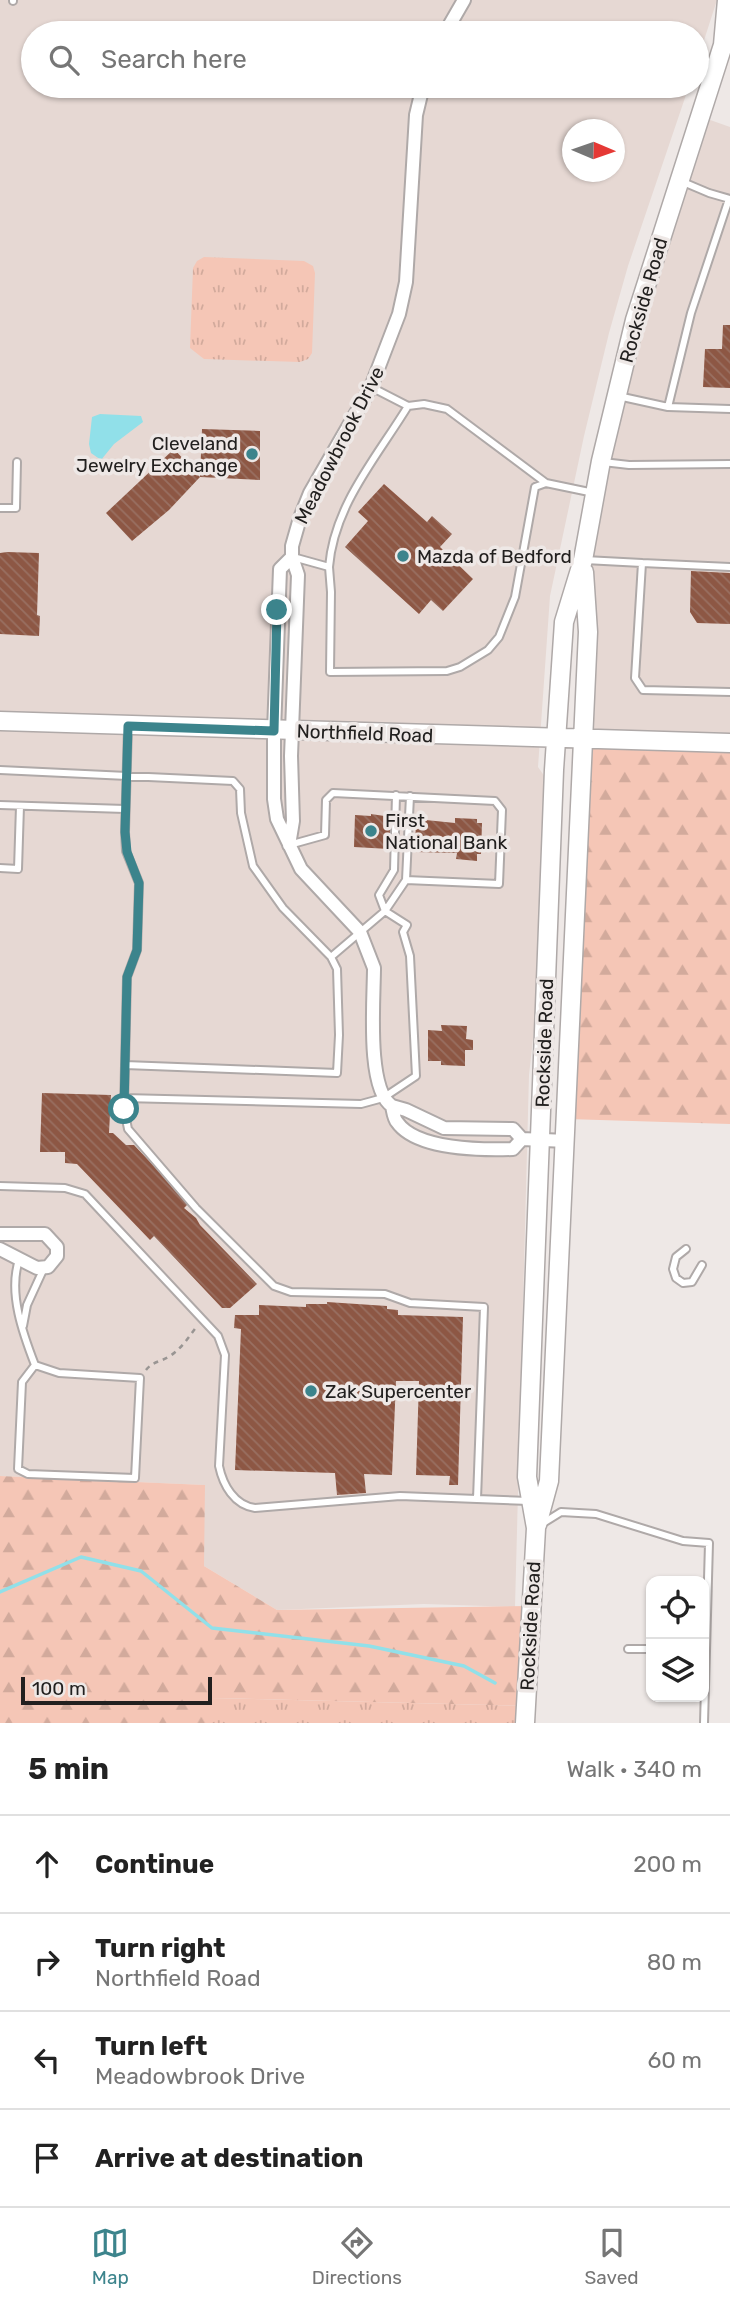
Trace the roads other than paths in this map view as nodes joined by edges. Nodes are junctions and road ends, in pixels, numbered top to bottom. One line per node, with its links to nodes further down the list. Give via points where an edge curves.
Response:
1 (464, 0): 3 (street)
2 (727, 0): 4 (main road, Rockside Road)
3 (452, 21)
4 (726, 39): 5 (main road, Rockside Road)
5 (709, 89)
6 (420, 98): 10 (street, Meadowbrook Drive, via 406,282)
7 (706, 98): 8 (main road, Rockside Road)
8 (678, 180): 9 (lane); 11 (main road, Rockside Road)
9 (729, 199): 13 (lane, via 691,313)
10 (371, 387): 12 (lane); 21 (street, Meadowbrook Drive, via 310,493 295,533)
11 (616, 395): 13 (lane); 16 (main road, Rockside Road)
12 (408, 406): 18 (lane, via 447,409); 24 (lane, via 351,494)
13 (668, 407): 14 (lane)
14 (730, 409)
15 (18, 461): 20 (lane, via 16,509)
16 (601, 461): 17 (lane, via 629,466); 19 (main road, Rockside Road)
17 (730, 464)
18 (546, 483): 19 (lane); 24 (lane, via 533,492 515,597 499,638 460,667 437,672 330,673)
19 (594, 493): 22 (main road, Rockside Road)
20 (0, 508)
21 (292, 557): 24 (lane); 29 (street, Meadowbrook Drive, via 298,575); 29 (street, Meadowbrook Drive, via 280,569)
22 (583, 560): 23 (lane); 30 (main road, Rockside Road, via 564,622); 31 (main road, Rockside Road, via 589,632)
23 (642, 563): 25 (lane); 26 (lane, via 635,678 643,690)
24 (329, 567)
25 (730, 567)
26 (730, 692)
27 (0, 721): 28 (main road, Northfield Road)
28 (128, 726): 29 (main road, Northfield Road); 34 (lane)
29 (283, 731): 30 (main road, Northfield Road); 40 (street, Meadowbrook Drive, via 293,821)
30 (557, 739): 31 (main road, Northfield Road); 50 (main road, Rockside Road)
31 (583, 740): 32 (main road, Northfield Road); 51 (main road, Rockside Road)
32 (730, 743)
33 (0, 770): 34 (lane)
34 (126, 775): 39 (lane); 45 (lane, via 233,781 240,789 253,866 284,908)
35 (396, 795): 36 (lane); 40 (lane, via 333,793 327,800 326,835); 43 (lane, via 394,870 379,895)
36 (410, 796): 42 (lane); 42 (lane, via 495,801 502,810 499,884)
37 (0, 805): 38 (lane)
38 (20, 806): 39 (lane); 41 (lane, via 18,869)
39 (125, 809): 46 (lane, via 127,852 139,883 137,950 127,977)
40 (289, 845): 44 (street, via 301,869)
41 (0, 868)
42 (406, 880): 43 (lane)
43 (385, 911): 44 (lane); 48 (lane, via 407,925 402,932 410,956 416,1076)
44 (360, 932): 45 (lane); 48 (street, via 374,968 376,1075)
45 (331, 957): 46 (lane, via 337,969 339,999 337,1073)
46 (125, 1065): 47 (lane)
47 (124, 1098): 48 (lane); 61 (lane, via 128,1129 196,1208 274,1286 291,1292 385,1294 410,1303 484,1307)
48 (388, 1102): 49 (street, via 444,1128 513,1129); 49 (street, via 396,1122 436,1145 513,1149)
49 (522, 1139): 50 (street)
50 (541, 1140): 51 (street); 62 (main road, Rockside Road, via 527,1477)
51 (566, 1141): 63 (main road, Rockside Road, via 549,1480)
52 (0, 1186): 61 (lane, via 65,1188 85,1194 218,1336 225,1355 219,1466 222,1479 239,1502 256,1508 400,1496)
53 (0, 1234): 58 (street, via 45,1234 57,1247 54,1263)
54 (0, 1249): 56 (street)
55 (686, 1250): 57 (lane, via 676,1257 676,1278 692,1282)
56 (20, 1259): 58 (street); 59 (lane, via 16,1270)
57 (702, 1265)
58 (45, 1267): 59 (lane, via 27,1305)
59 (22, 1332): 60 (lane)
60 (34, 1365): 60 (lane, via 60,1373 139,1378 135,1478 28,1474 18,1469 22,1382)
61 (477, 1499): 62 (lane)
62 (531, 1501): 63 (main road, Rockside Road)
63 (536, 1528): 64 (lane, via 561,1512 596,1514 682,1541 709,1543); 68 (main road, Rockside Road)
64 (705, 1639)
65 (628, 1649): 66 (lane)
66 (646, 1649)
67 (704, 1702): 69 (lane)
68 (525, 1723)
69 (704, 1723)

